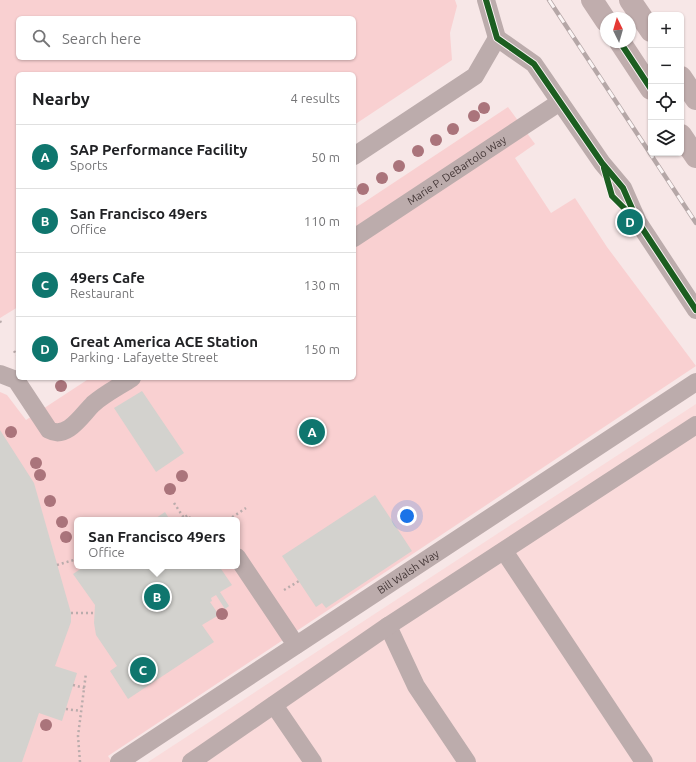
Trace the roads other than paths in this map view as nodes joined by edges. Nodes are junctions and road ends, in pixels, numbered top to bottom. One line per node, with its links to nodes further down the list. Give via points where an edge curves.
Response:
1 (486, 0): 6 (street)
2 (592, 0): 4 (main road)
3 (630, 0): 5 (main road)
4 (600, 12)
5 (648, 27)
6 (497, 38): 11 (street, via 534,64); 13 (street, via 475,76)
7 (624, 48): 9 (main road)
8 (684, 81): 10 (main road)
9 (648, 85)
10 (696, 99)
11 (560, 102): 15 (street, Marie P. DeBartolo Way); 16 (street, via 602,163 623,188 638,222)
12 (684, 139): 14 (main road)
13 (356, 155)
14 (696, 157)
15 (356, 237)
16 (696, 310)
17 (12, 377): 18 (street, via 49,430 54,433 61,432 78,421 94,404)
18 (129, 380)
19 (696, 382): 24 (street, Bill Walsh Way)
20 (696, 425): 21 (street)
21 (504, 550): 23 (street); 30 (street)
22 (240, 562): 24 (street)
23 (388, 626): 25 (street); 29 (street, via 416,686)
24 (296, 646): 26 (street, Bill Walsh Way)
25 (274, 705): 27 (street); 28 (street)
26 (119, 762)
27 (191, 762)
28 (313, 762)
29 (467, 762)
30 (644, 762)

